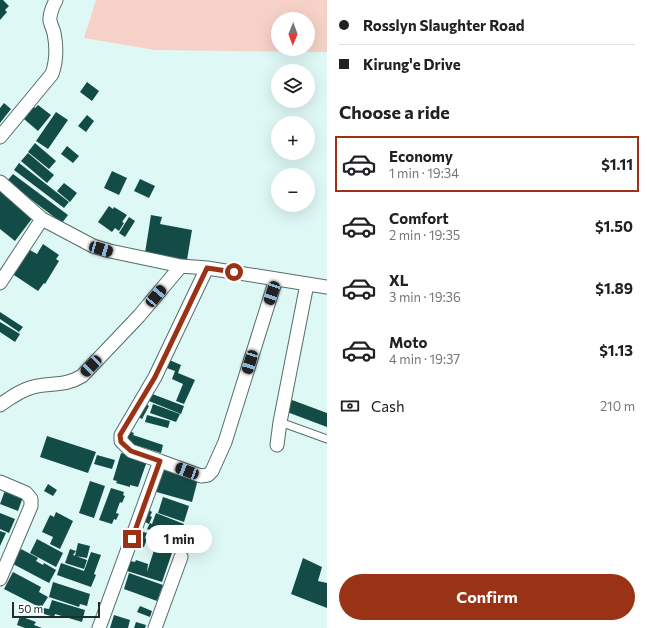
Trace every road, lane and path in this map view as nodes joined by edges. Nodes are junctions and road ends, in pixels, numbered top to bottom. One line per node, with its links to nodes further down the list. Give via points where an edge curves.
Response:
1 (56, 0): 2 (street, via 50,20 57,48 56,64 52,74)
2 (0, 137)
3 (0, 182): 4 (street)
4 (42, 219): 5 (street, via 93,246); 8 (street)
5 (181, 266): 6 (street); 11 (street, via 140,316 82,376 64,384 32,387)
6 (207, 268): 7 (street); 15 (street, via 155,377 120,435 121,442 131,451)
7 (276, 279): 9 (street); 15 (street, via 225,442 212,471 201,476)
8 (0, 283)
9 (307, 284): 10 (street); 12 (street)
10 (327, 287)
11 (0, 405)
12 (280, 422): 13 (lane); 14 (street)
13 (327, 439)
14 (277, 445)
15 (160, 461): 19 (street)
16 (0, 482): 18 (street, via 26,493 31,499 31,506)
17 (181, 557): 20 (street)
18 (0, 579)
19 (99, 628)
20 (155, 628)

